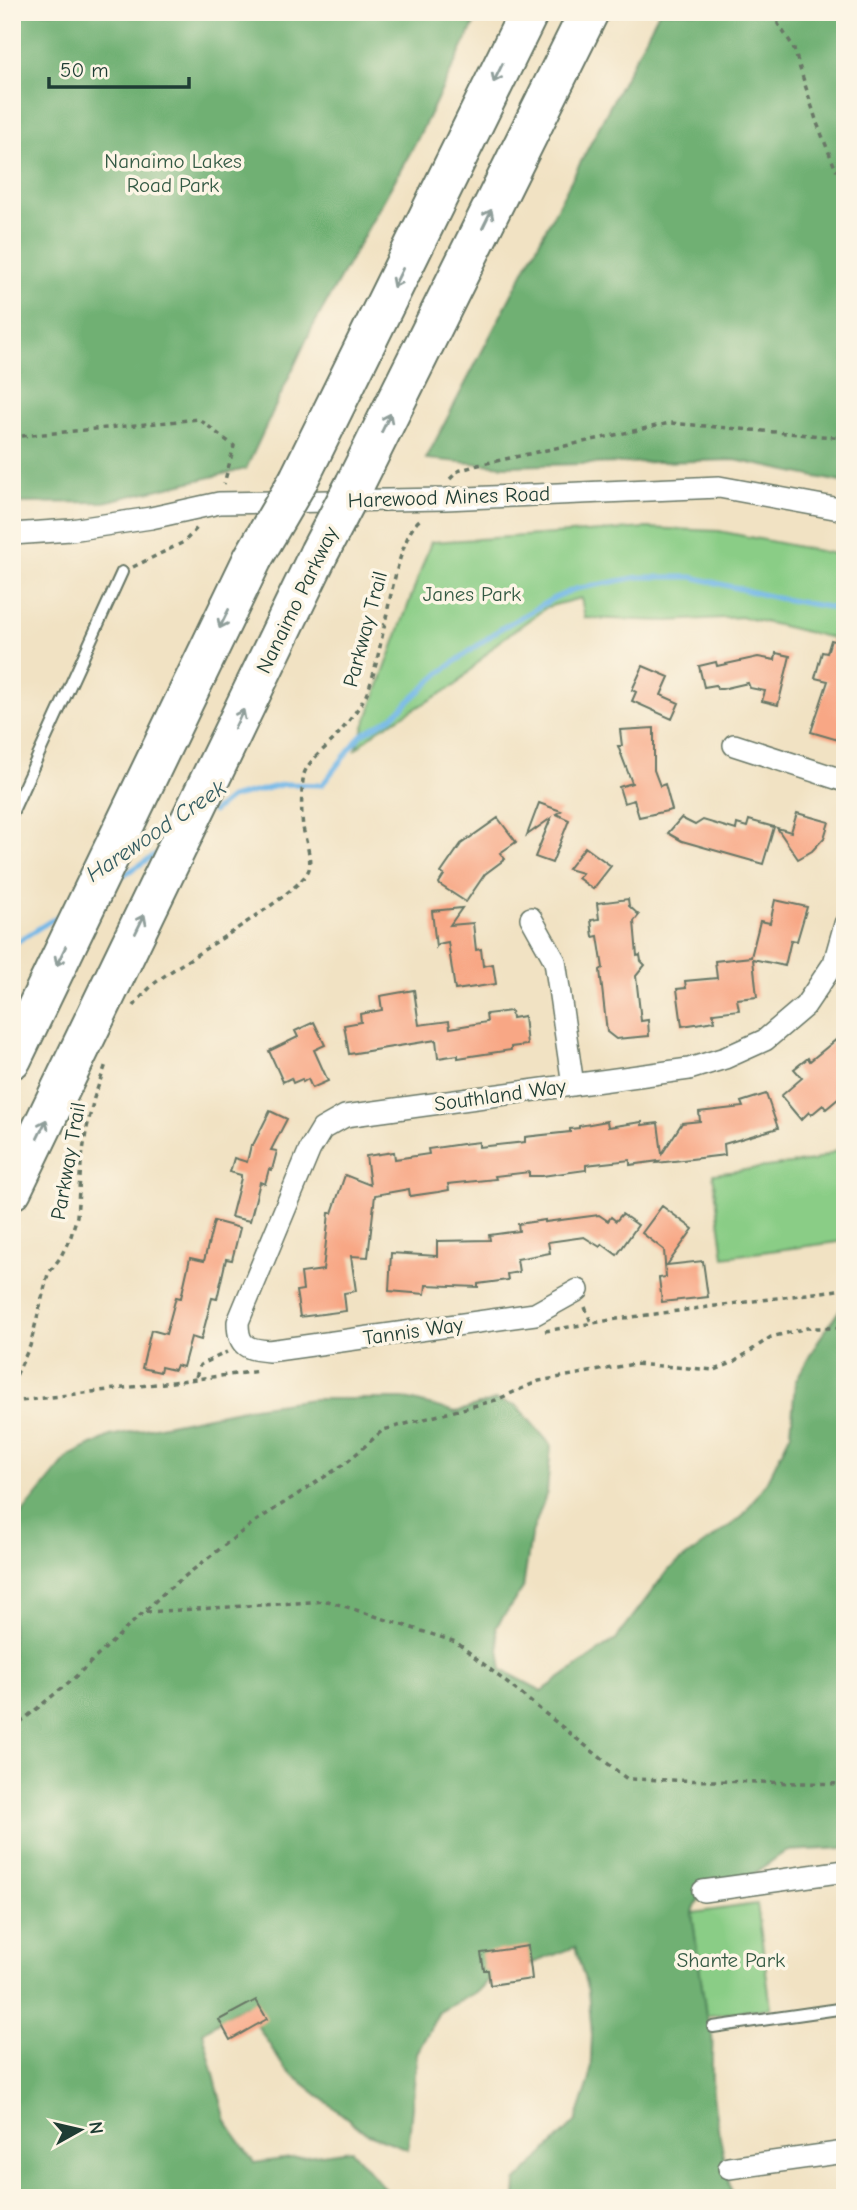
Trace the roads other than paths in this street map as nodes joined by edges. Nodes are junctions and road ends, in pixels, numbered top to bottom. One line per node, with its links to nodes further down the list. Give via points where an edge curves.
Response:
1 (528, 12): 11 (highway, one-way to 11, bridge, via 299,479 253,558)
2 (589, 12): 13 (highway, Nanaimo Parkway, one-way to 2, bridge, via 319,553)
3 (845, 510): 4 (street, Harewood Mines Road, via 719,487 219,503 125,522)
4 (12, 534)
5 (122, 572): 8 (lane)
6 (734, 745): 7 (street)
7 (845, 781)
8 (12, 813)
9 (531, 918): 12 (street, via 555,961)
10 (845, 924): 12 (street, Southland Way, via 834,963 805,1006 765,1040 689,1069)
11 (12, 1059)
12 (573, 1085): 15 (street, Southland Way, via 345,1116 322,1129 238,1322)
13 (12, 1191)
14 (578, 1290): 15 (street, Tannis Way, via 536,1314 269,1351)
15 (243, 1345)
16 (845, 1871): 17 (street)
17 (703, 1891)
18 (845, 2008): 19 (lane)
19 (713, 2027)
20 (845, 2152): 21 (street)
21 (729, 2168)

